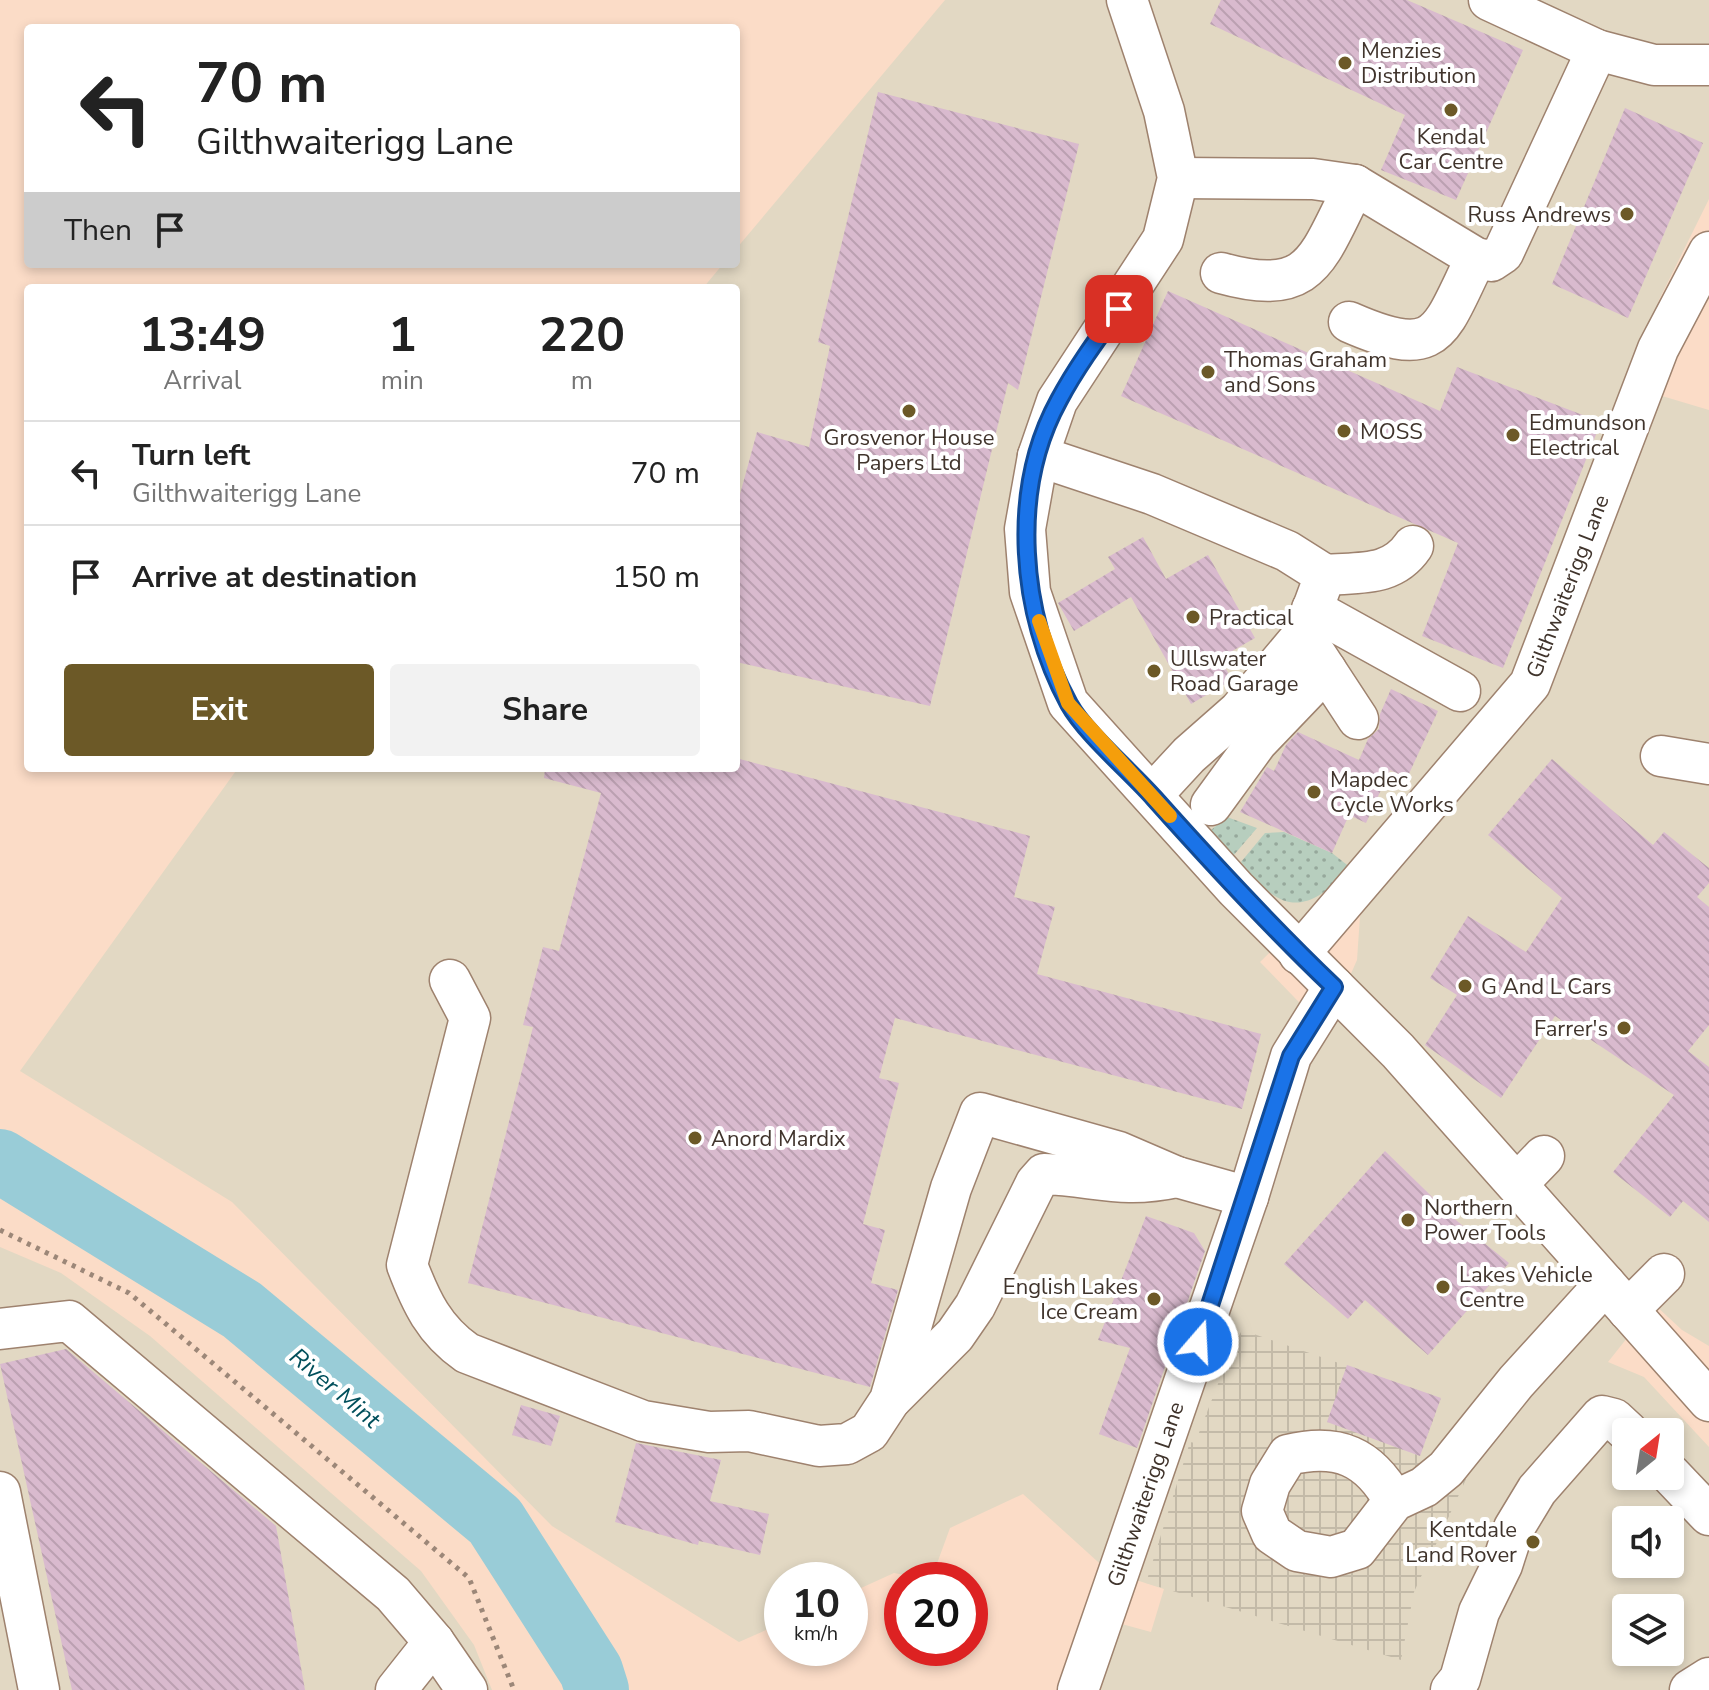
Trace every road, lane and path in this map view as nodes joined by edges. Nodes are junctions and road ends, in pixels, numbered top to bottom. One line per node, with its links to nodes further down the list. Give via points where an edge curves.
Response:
1 (1127, 0): 5 (street, via 1164,111)
2 (1494, 0): 3 (street)
3 (1597, 50): 4 (street, via 1654,65); 8 (street, via 1503,253 1491,261)
4 (1709, 65)
5 (1178, 178): 6 (street, via 1313,179); 11 (street, via 1163,239 1057,401)
6 (1355, 185): 8 (street); 9 (street, via 1313,266 1284,282 1255,283)
7 (1709, 252): 21 (street, Gilthwaiterigg Lane, via 1658,349 1530,684)
8 (1476, 258): 10 (street, via 1441,329 1425,340 1380,336)
9 (1221, 273)
10 (1349, 322)
11 (1038, 456): 13 (street, via 1166,500 1287,551); 19 (street, via 1025,529 1030,592 1049,654 1075,713)
12 (1413, 546): 13 (street, via 1403,562)
13 (1313, 606): 14 (street); 15 (street); 19 (street, via 1239,711)
14 (1326, 670): 16 (street); 20 (street, via 1257,742)
15 (1460, 691)
16 (1358, 719)
17 (1661, 756): 18 (street)
18 (1709, 764)
19 (1152, 795): 21 (street)
20 (1211, 805)
21 (1299, 954): 23 (street)
22 (450, 980): 30 (street, via 470,1018 407,1265 443,1336 467,1353 577,1398 643,1421 709,1432 749,1431 833,1447 869,1432)
23 (1334, 987): 25 (street, Gilthwaiterigg Lane, via 1291,1056); 28 (street, via 1530,1170)
24 (1177, 1177): 25 (street); 30 (street, via 1111,1184 1044,1174 969,1316); 30 (street, via 1119,1152 980,1113 951,1188)
25 (1248, 1197): 43 (street, Gilthwaiterigg Lane)
26 (0, 1230): 42 (path, via 129,1293 469,1578)
27 (1664, 1274): 28 (street)
28 (1616, 1297): 31 (street); 35 (street, via 1516,1382 1440,1476)
29 (0, 1329): 37 (street, via 69,1321 349,1554)
30 (890, 1400)
31 (1709, 1401)
32 (1612, 1418): 44 (street, via 1602,1416 1537,1490 1514,1528 1479,1612 1460,1679)
33 (1684, 1489): 36 (street)
34 (0, 1492): 39 (street)
35 (1394, 1501)
36 (1709, 1515)
37 (434, 1642): 40 (street); 41 (street)
38 (1709, 1678): 45 (street)
39 (39, 1690)
40 (396, 1690)
41 (467, 1690)
42 (514, 1690)
43 (1078, 1690)
44 (1451, 1690)
45 (1690, 1690)

